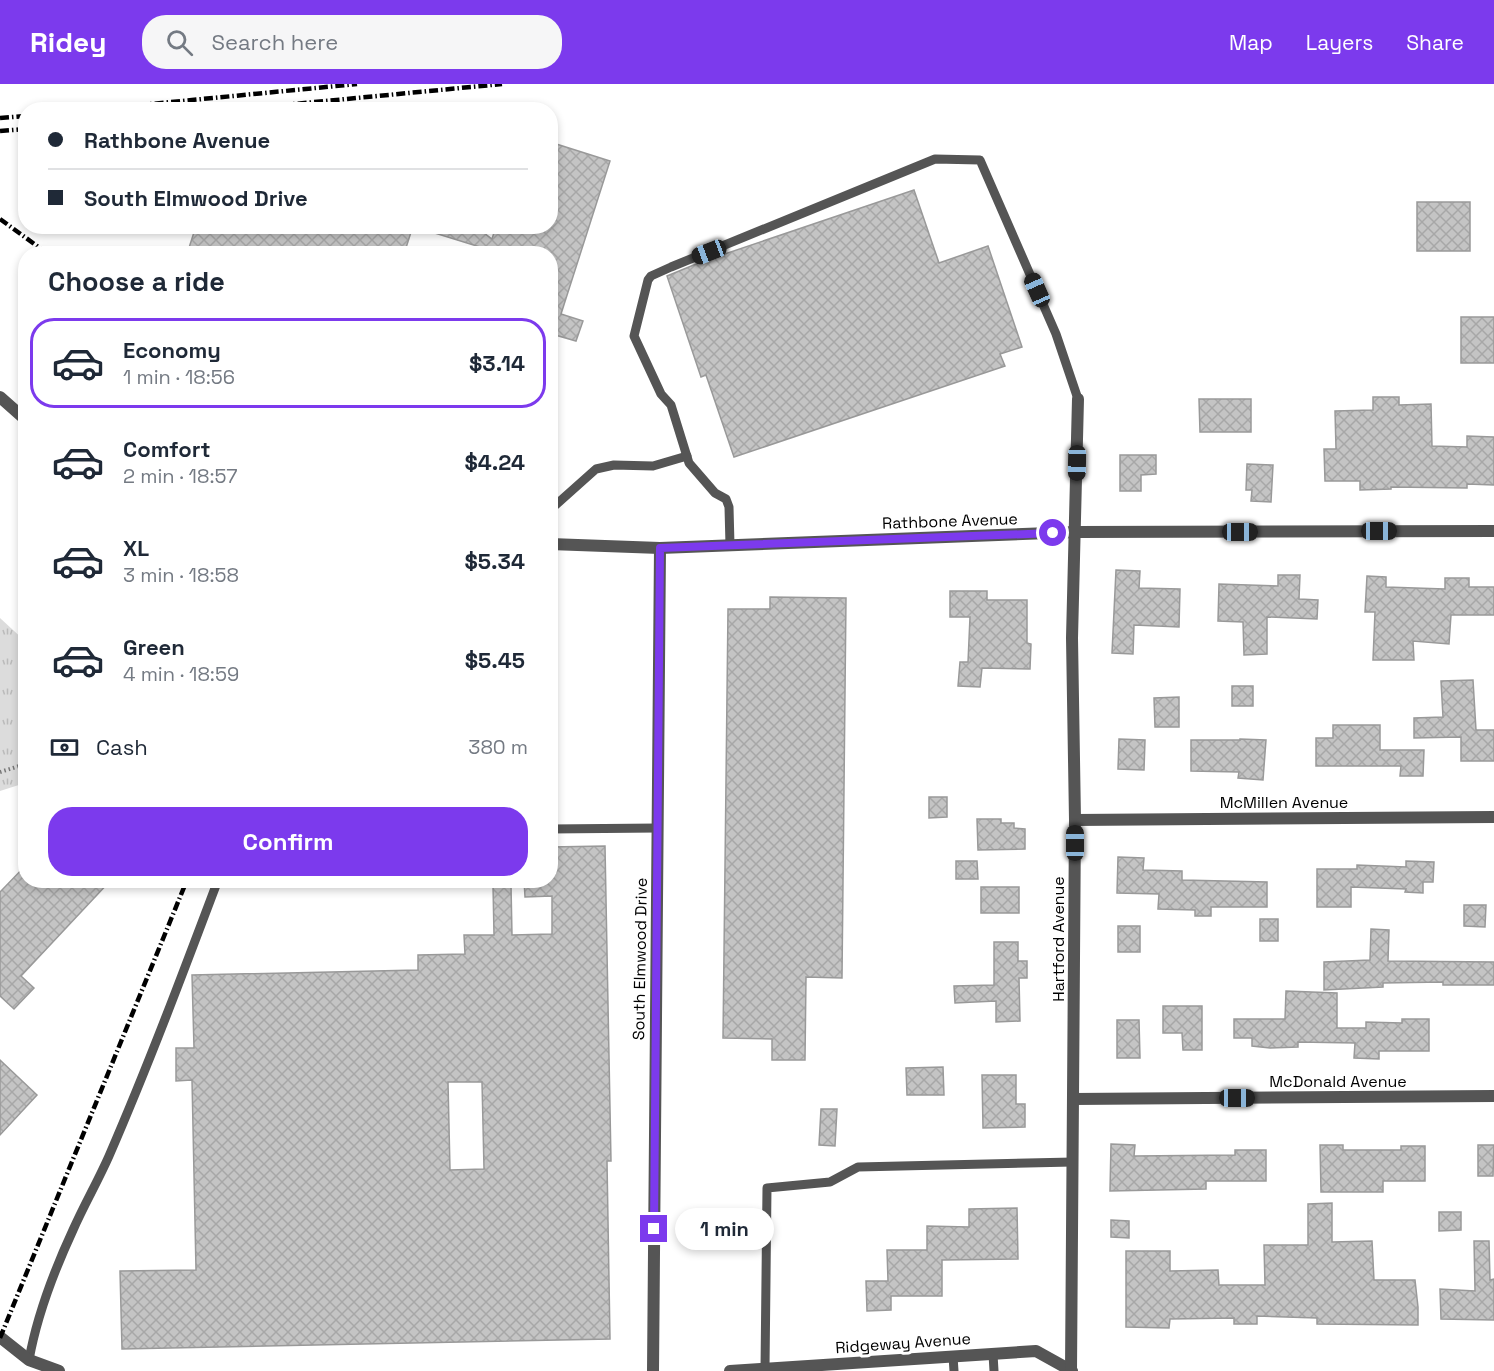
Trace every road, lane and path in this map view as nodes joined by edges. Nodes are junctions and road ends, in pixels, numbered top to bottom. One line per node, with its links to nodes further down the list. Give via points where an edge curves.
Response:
1 (0, 398): 3 (street)
2 (1078, 399): 4 (lane, via 1056,334 980,160 935,159 651,276 634,336 671,405); 7 (street, Hartford Avenue)
3 (18, 413)
4 (687, 456): 5 (lane, via 652,465 596,469); 9 (lane, via 715,493 726,499)
5 (558, 503)
6 (1494, 531): 7 (street, Rathbone Avenue)
7 (1076, 532): 9 (street, Rathbone Avenue); 14 (street, Hartford Avenue, via 1072,638)
8 (558, 544): 10 (street, Rathbone Avenue)
9 (730, 545): 10 (street, Rathbone Avenue)
10 (660, 548): 15 (street, South Elmwood Drive)
11 (18, 766): 12 (path)
12 (0, 772)
13 (1494, 817): 14 (street, McMillen Avenue)
14 (1075, 820): 19 (street, Hartford Avenue)
15 (658, 828): 16 (lane); 28 (street, South Elmwood Drive)
16 (558, 829)
17 (215, 888): 24 (lane, via 108,1159 68,1241 33,1338)
18 (1494, 1096): 19 (street, McDonald Avenue)
19 (1073, 1099): 20 (street, Hartford Avenue)
20 (1073, 1161): 26 (lane, via 858,1167 830,1182 767,1188); 32 (street, Hartford Avenue)
21 (0, 1337): 24 (street)
22 (993, 1354): 23 (street, Ridgeway Avenue); 31 (lane); 32 (street, Ridgeway Avenue, via 1036,1351)
23 (953, 1356): 25 (street, Ridgeway Avenue); 30 (lane)
24 (29, 1360): 27 (street)
25 (901, 1365): 26 (street, Ridgeway Avenue)
26 (765, 1369): 29 (street, Ridgeway Avenue)
27 (59, 1371)
28 (653, 1371)
29 (730, 1371)
30 (954, 1371)
31 (994, 1371)
32 (1071, 1371)

